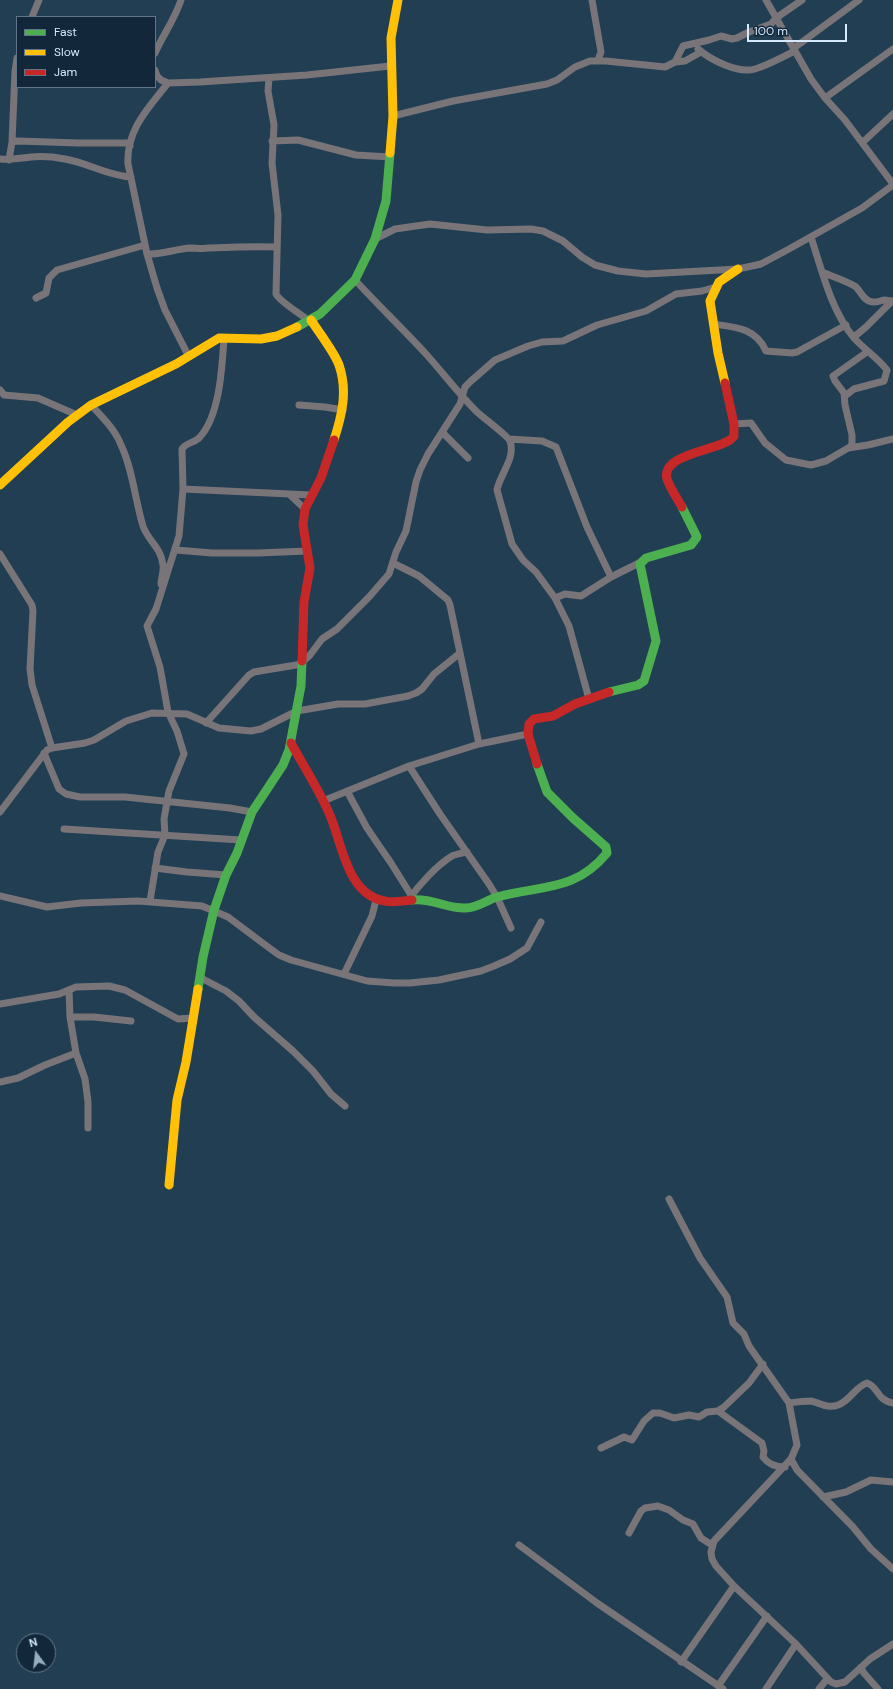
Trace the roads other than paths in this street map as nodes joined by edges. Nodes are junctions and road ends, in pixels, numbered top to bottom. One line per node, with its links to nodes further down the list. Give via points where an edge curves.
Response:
1 (39, 0): 8 (street)
2 (181, 0): 13 (street)
3 (398, 0): 17 (street)
4 (592, 0): 15 (street, via 601,52)
5 (766, 0): 9 (street)
6 (802, 0): 9 (street)
7 (859, 0): 12 (street)
8 (32, 16)
9 (776, 18): 10 (street, via 771,24 737,38 721,36); 12 (street)
10 (692, 44): 14 (street); 16 (street, via 681,47)
11 (893, 49): 22 (street)
12 (795, 50): 14 (street, via 752,70 730,67); 22 (street)
13 (156, 51)
14 (701, 52): 16 (street, via 685,61)
15 (598, 60): 16 (street, via 661,67); 24 (street, via 575,67 547,84 453,101)
16 (675, 62)
17 (390, 66): 20 (street); 24 (street)
18 (16, 71): 26 (street)
19 (156, 74): 21 (street)
20 (268, 78): 21 (street); 25 (street, via 268,96 274,125)
21 (168, 83): 28 (street, via 138,121)
22 (825, 98): 27 (street)
23 (893, 114): 27 (street)
24 (393, 116): 29 (street)
25 (272, 141): 29 (street, via 298,140 356,155); 37 (street, via 278,215)
26 (12, 142): 28 (street, via 128,143); 31 (street)
27 (863, 142): 33 (street)
28 (130, 146): 32 (street, via 128,154)
29 (390, 157): 35 (street, via 386,201)
30 (0, 160): 31 (street)
31 (9, 160): 32 (street, via 32,156 66,159 85,163 118,176)
32 (131, 177): 36 (street)
33 (893, 185): 34 (street, via 862,208)
34 (811, 237): 39 (street, via 761,264); 40 (street)
35 (375, 239): 39 (street, via 395,230 430,224 487,230 531,229 543,231 563,241 595,266 618,271 646,274); 41 (street)
36 (145, 245): 38 (street); 43 (street, via 58,270 49,278 46,293)
37 (277, 247): 38 (street, via 194,248); 45 (street, via 276,294 279,299)
38 (147, 254): 51 (street, via 166,310)
39 (738, 269): 42 (street, via 725,276)
40 (822, 272): 44 (street, via 855,287 870,301 886,299); 47 (street)
41 (355, 280): 45 (street); 54 (street, via 424,352)
42 (716, 287): 46 (street, via 710,301); 54 (street, via 676,294 646,311 597,325 563,341 536,343 499,358 466,387)
43 (36, 298)
44 (892, 302): 48 (street)
45 (310, 321): 49 (street, via 277,336 261,339); 57 (street, via 339,364 344,390)
46 (713, 324): 47 (street, via 744,330 762,343 766,351 792,353); 59 (street)
47 (846, 325): 48 (street)
48 (854, 337): 50 (street)
49 (224, 338): 51 (street, via 212,341); 66 (street, via 219,392 209,423 197,441 182,448)
50 (867, 352): 53 (street, via 833,376); 53 (street, via 886,368 885,380 854,389)
51 (188, 355): 55 (street, via 176,364)
52 (2, 393): 58 (street, via 38,398)
53 (845, 396): 63 (street, via 852,440)
54 (461, 397): 60 (street, via 460,404); 61 (street)
55 (91, 405): 58 (street); 76 (street, via 121,443 145,532 156,545 163,565)
56 (299, 405): 57 (street)
57 (343, 410): 68 (street, via 321,478)
58 (77, 415): 65 (street)
59 (734, 424): 63 (street, via 751,423 770,448 790,462 813,466); 73 (street, via 731,440 682,458 671,466 667,473 667,478 696,534 694,542)
60 (442, 432): 64 (street); 74 (street, via 418,476 410,520)
61 (509, 438): 75 (street, via 542,441 556,447 587,527); 77 (street, via 510,459 498,482 497,490 512,544)
62 (893, 438): 63 (street)
63 (849, 448)
64 (468, 458)
65 (0, 485)
66 (183, 489): 67 (street); 70 (street)
67 (290, 495): 68 (street); 69 (street)
68 (311, 495): 69 (street)
69 (305, 509): 71 (street, via 303,525)
70 (176, 550): 71 (street, via 258,554); 76 (street)
71 (308, 551): 79 (street, via 310,568 304,602)
72 (0, 554): 87 (street, via 32,605 32,685)
73 (641, 562): 75 (street); 80 (street, via 656,641 648,670 642,684)
74 (393, 563): 78 (street, via 418,576 448,600); 79 (street, via 382,584 337,629 322,639)
75 (611, 577): 77 (street, via 580,596 565,594)
76 (161, 591): 82 (street, via 156,609 147,626 160,667)
77 (555, 598): 80 (street, via 568,626)
78 (460, 653): 81 (street, via 434,674 422,689 412,695 365,704 338,704); 86 (street)
79 (302, 663): 81 (street); 83 (street, via 249,675)
80 (589, 699): 84 (street, via 553,716 531,720)
81 (297, 711): 83 (street, via 256,730 219,728); 85 (street)
82 (168, 712): 83 (street, via 187,714); 87 (street, via 152,712 135,717 94,740); 92 (street, via 184,754 172,781)
83 (206, 723)
84 (528, 734): 86 (street); 102 (street, via 546,790 573,818 604,844 608,853 593,868 573,880 543,889)
85 (291, 743): 91 (street); 94 (street, via 283,765)
86 (479, 744): 89 (street)
87 (52, 748): 88 (street)
88 (44, 753): 92 (street, via 59,789 66,794); 93 (street)
89 (409, 766): 90 (street); 98 (street)
90 (347, 791): 91 (street); 103 (street, via 366,828 391,863)
91 (323, 801): 104 (street, via 349,872 364,891)
92 (167, 802): 94 (street); 96 (street)
93 (0, 812)
94 (252, 812): 97 (street)
95 (64, 829): 96 (street)
96 (164, 835): 97 (street); 99 (street)
97 (241, 840): 100 (street)
98 (467, 852): 102 (street); 103 (street, via 448,859 417,887)
99 (155, 868): 100 (street); 105 (street)
100 (226, 875): 106 (street)
101 (0, 896): 105 (street, via 55,908 81,904)
102 (497, 897): 103 (street, via 465,908); 108 (street)
103 (409, 898): 104 (street, via 388,903)
104 (376, 900): 109 (street, via 372,916)
105 (150, 901): 106 (street, via 202,906)
106 (214, 910): 109 (street, via 238,923 279,955); 110 (street)
107 (541, 922): 109 (street, via 527,948 510,959 481,971 410,983 367,981)
108 (511, 928)
109 (344, 974)
110 (201, 978): 114 (street); 118 (street, via 239,1001 293,1051)
111 (69, 990): 112 (street); 113 (street); 114 (street, via 76,987 117,987 172,1017 182,1020)
112 (0, 1004)
113 (70, 1017): 115 (street); 116 (street)
114 (193, 1018): 120 (street, via 177,1100)
115 (131, 1021)
116 (76, 1053): 117 (street, via 18,1078); 119 (street, via 85,1079)
117 (0, 1082)
118 (345, 1106)
119 (88, 1128)
120 (168, 1185)
121 (669, 1199): 122 (street, via 700,1258 727,1297 733,1323 744,1334 749,1346)
122 (763, 1364): 123 (street); 125 (street, via 748,1383)
123 (789, 1403): 124 (street, via 810,1401 836,1406 867,1383 873,1386 882,1399); 127 (street, via 797,1445)
124 (893, 1403)
125 (718, 1411): 126 (street, via 707,1412 699,1417 689,1415 678,1418 653,1413 644,1421 634,1439 624,1437); 128 (street, via 762,1443 765,1460)
126 (601, 1448)
127 (792, 1462): 128 (street); 130 (street)
128 (782, 1467): 133 (street)
129 (893, 1482): 130 (street, via 871,1480 846,1492)
130 (824, 1497): 135 (street)
131 (629, 1533): 133 (street, via 641,1511 658,1506 693,1524 701,1538)
132 (519, 1545): 141 (street)
133 (712, 1545): 137 (street, via 712,1559)
134 (893, 1560): 135 (street)
135 (884, 1561): 136 (street)
136 (893, 1569)
137 (734, 1586): 138 (street); 141 (street)
138 (767, 1616): 139 (street); 144 (street)
139 (796, 1644): 143 (street); 145 (street)
140 (893, 1644): 142 (street, via 877,1653)
141 (681, 1662): 144 (street)
142 (861, 1669): 143 (street, via 845,1682 836,1684); 147 (street)
143 (827, 1678): 146 (street)
144 (721, 1687)
145 (766, 1689)
146 (819, 1689)
147 (878, 1689)

